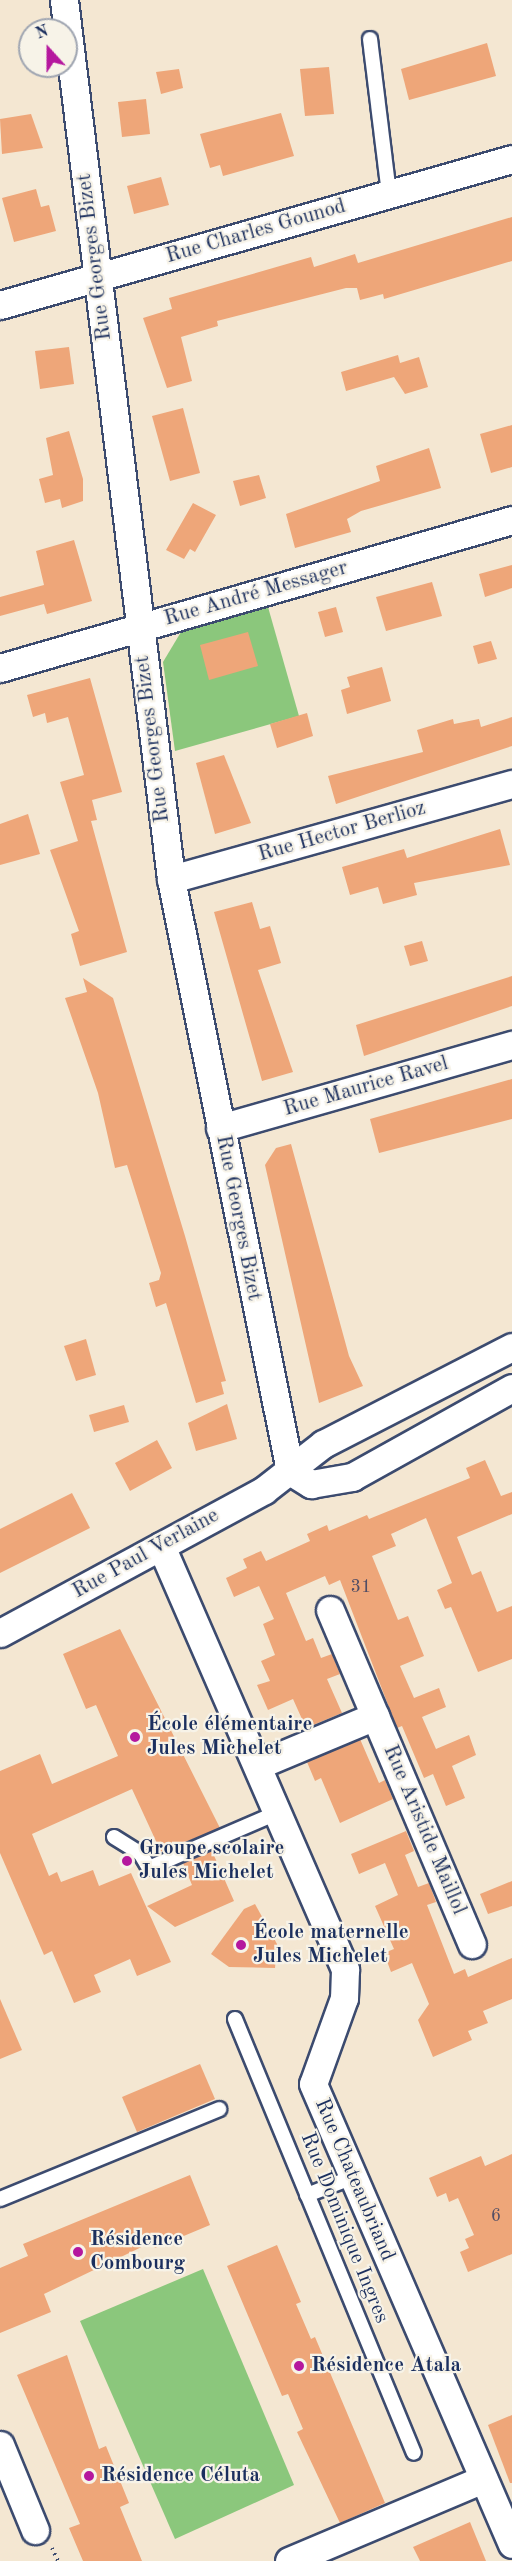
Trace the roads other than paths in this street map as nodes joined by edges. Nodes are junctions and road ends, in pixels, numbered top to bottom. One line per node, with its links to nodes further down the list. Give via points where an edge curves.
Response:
1 (64, 0): 5 (street, Rue Georges Bizet)
2 (370, 39): 4 (lane)
3 (512, 159): 4 (street, Rue Charles Gounod)
4 (389, 194): 5 (street, Rue Charles Gounod)
5 (97, 278): 6 (street, Rue Charles Gounod); 8 (street, Rue Georges Bizet)
6 (0, 305)
7 (512, 520): 8 (street, Rue André Messager)
8 (140, 628): 9 (street, Rue André Messager); 11 (street, Rue Georges Bizet)
9 (0, 668)
10 (512, 784): 11 (street, Rue Hector Berlioz)
11 (171, 879): 13 (street, Rue Georges Bizet)
12 (512, 1046): 13 (street, Rue Maurice Ravel)
13 (220, 1128): 16 (street, Rue Georges Bizet)
14 (512, 1347): 16 (street, Rue Paul Verlaine, via 333,1438)
15 (512, 1388): 16 (street, via 352,1477 311,1484)
16 (290, 1471): 17 (street, Rue Paul Verlaine)
17 (161, 1546): 19 (street, Rue Paul Verlaine); 21 (street, Rue Chateaubriand)
18 (330, 1610): 20 (street, Rue Aristide Maillol)
19 (0, 1633)
20 (375, 1716): 21 (street); 24 (street, Rue Aristide Maillol)
21 (258, 1765): 22 (street, Rue Chateaubriand)
22 (277, 1813): 23 (lane, via 149,1868 140,1853); 27 (street, Rue Chateaubriand, via 345,1970 344,1998 313,2084)
23 (114, 1837)
24 (472, 1944)
25 (235, 2019): 28 (lane, Rue Dominique Ingres)
26 (219, 2109): 29 (lane)
27 (353, 2177): 28 (lane); 32 (street, Rue Chateaubriand)
28 (307, 2194): 31 (lane, Rue Dominique Ingres)
29 (0, 2199)
30 (0, 2445): 33 (street)
31 (414, 2453)
32 (483, 2479): 34 (street, Rue Chateaubriand); 35 (street)
33 (35, 2530)
34 (512, 2544)
35 (289, 2561)

